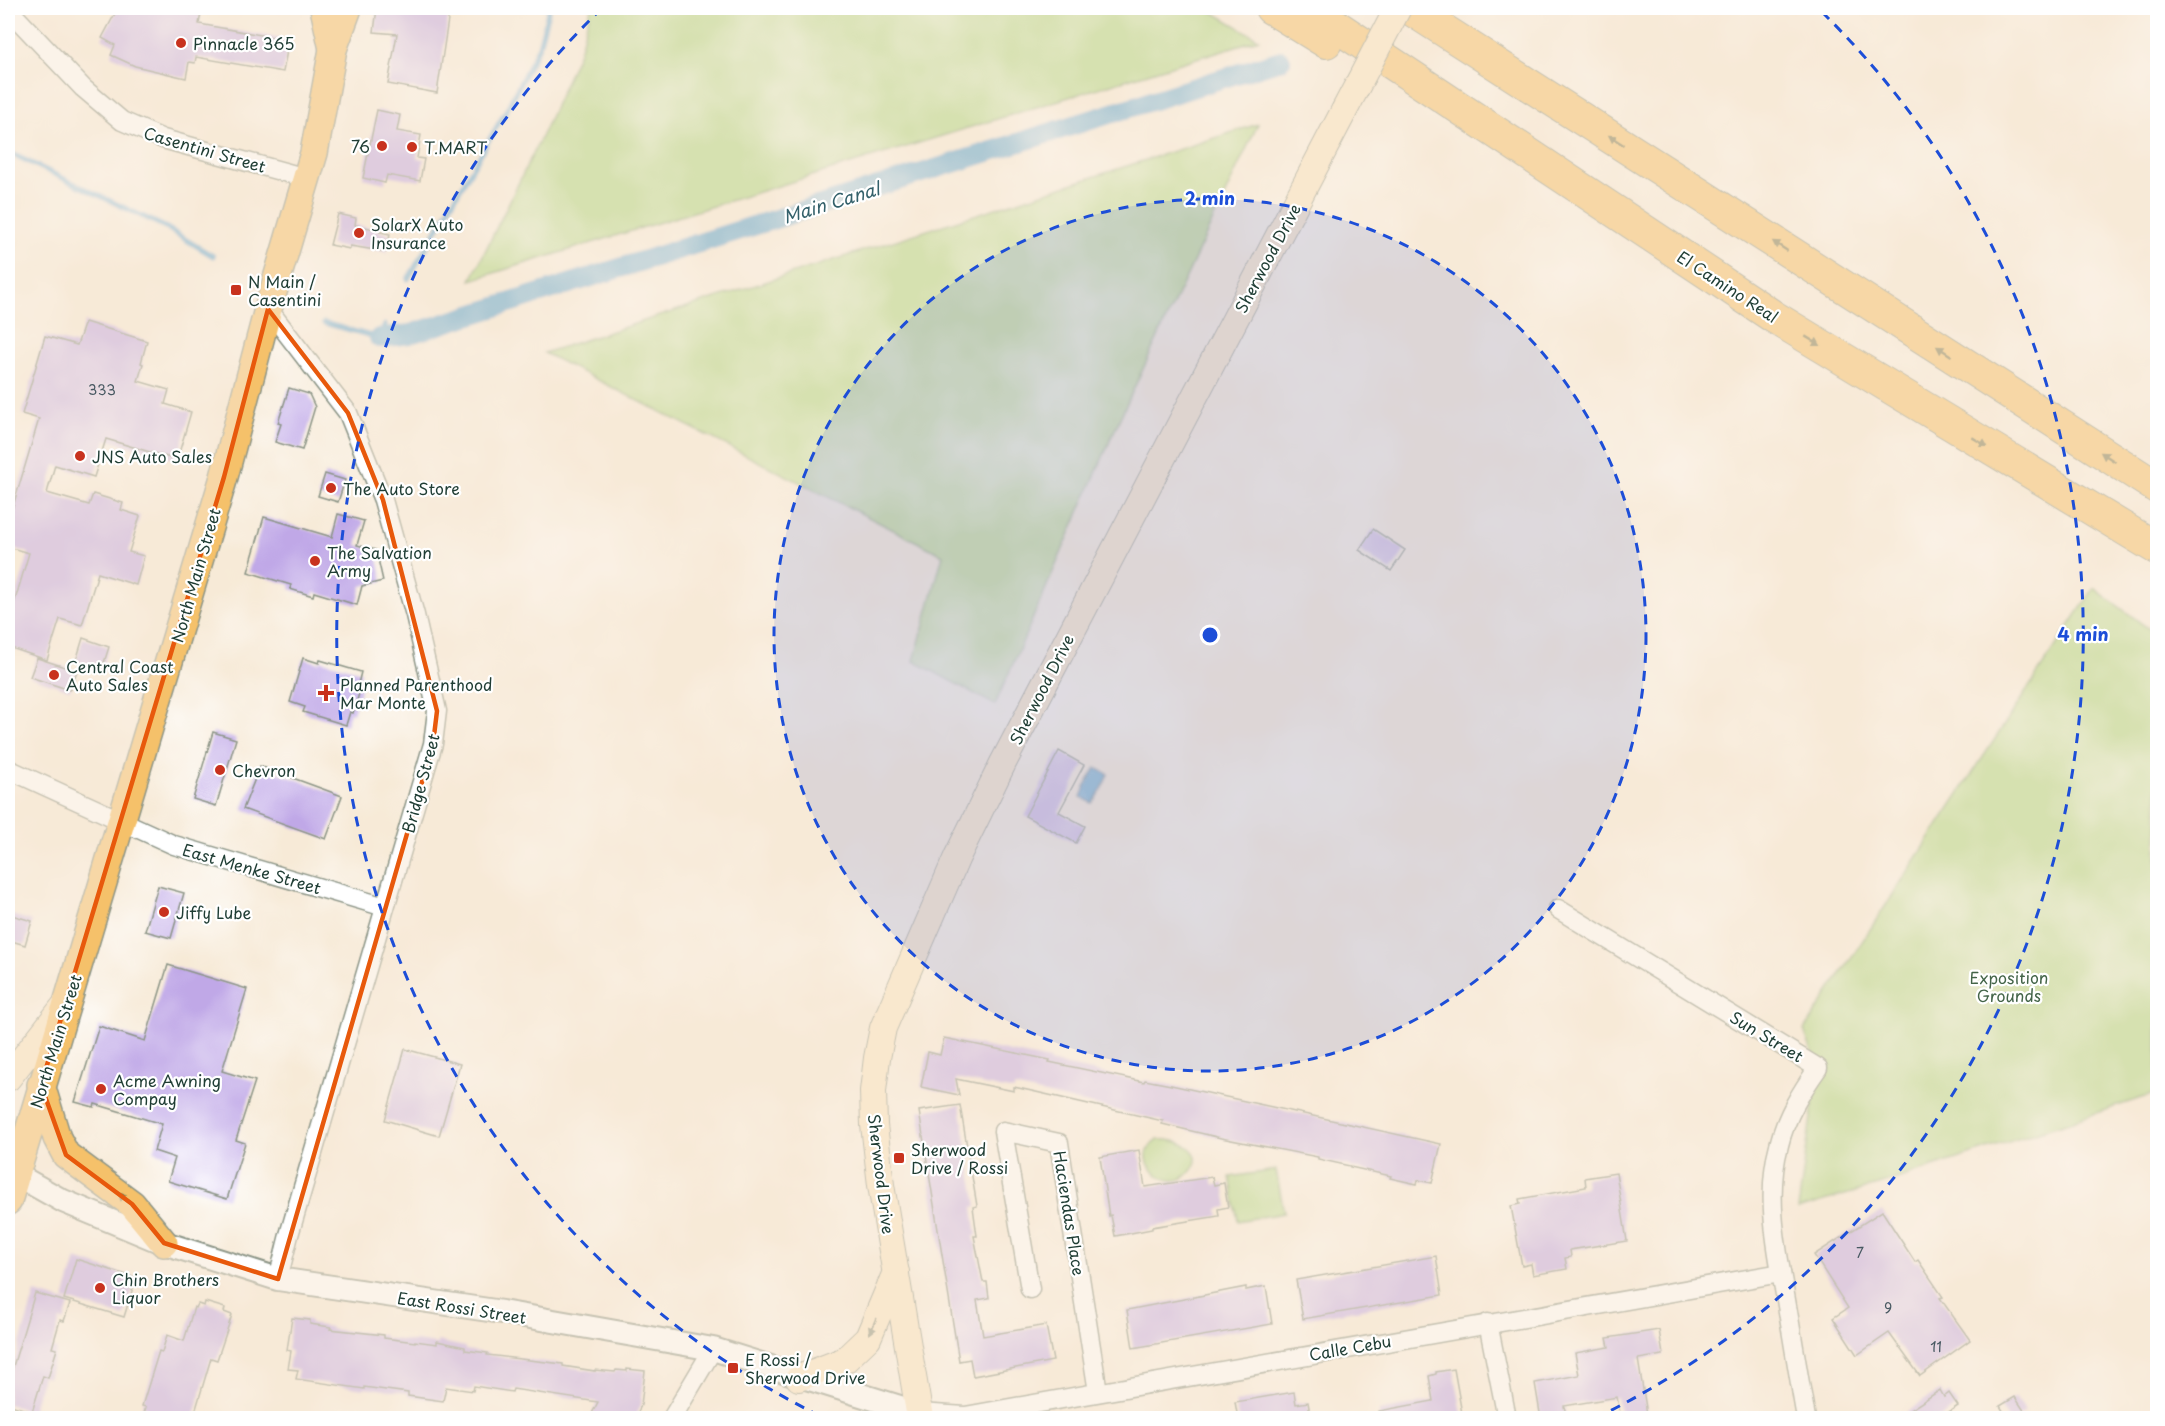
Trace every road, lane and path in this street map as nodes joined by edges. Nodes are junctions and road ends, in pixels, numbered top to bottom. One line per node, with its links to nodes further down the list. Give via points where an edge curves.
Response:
1 (324, 8): 8 (main road, North Main Street)
2 (348, 8): 8 (main road, North Main Street)
3 (1271, 8): 11 (highway)
4 (1309, 8): 11 (highway, El Camino Real)
5 (1398, 8): 24 (main road, Sherwood Drive, bridge, via 1003,763 957,857 883,1028 873,1091 874,1125)
6 (1409, 8): 12 (highway, one-way to 6)
7 (8, 9): 9 (street, Casentini Street, via 83,88 122,121 163,138)
8 (333, 49): 9 (main road, North Main Street)
9 (306, 178): 10 (main road, North Main Street)
10 (268, 309): 15 (main road, North Main Street, via 224,477); 16 (street, Bridge Street, via 348,413 383,500 415,615 436,711 433,744)
11 (1774, 317): 13 (highway, El Camino Real, one-way to 13)
12 (2157, 488)
13 (2157, 549)
14 (8, 769): 15 (street, East Menke Street)
15 (121, 821): 16 (street, East Menke Street, via 174,846); 18 (main road, North Main Street)
16 (385, 907): 26 (street, Bridge Street)
17 (1558, 909): 25 (street, Sun Street, via 1818,1068 1800,1093 1778,1147 1773,1202)
18 (67, 1003): 19 (main road); 20 (main road, North Main Street)
19 (8, 1078)
20 (41, 1085): 21 (main road, North Main Street); 23 (main road, one-way to 20, via 132,1204 66,1155)
21 (11, 1172): 22 (main road, North Main Street); 23 (street, East Rossi Street, via 63,1201)
22 (8, 1201)
23 (164, 1243): 26 (street, East Rossi Street)
24 (896, 1272): 30 (main road, one-way to 30, via 868,1338 845,1360); 32 (main road, Sherwood Drive)
25 (1781, 1272): 28 (street, Calle Cebu); 35 (street, Sun Street)
26 (278, 1280): 29 (street, East Rossi Street, via 502,1312)
27 (1030, 1289): 31 (street, Haciendas Place, via 1003,1131 1059,1143)
28 (1488, 1323): 31 (street, Calle Cebu); 34 (street)
29 (713, 1349): 30 (street, East Rossi Street); 33 (street)
30 (800, 1378): 32 (street, East Rossi Street)
31 (1098, 1392): 32 (street, Calle Cebu, via 966,1416)
32 (919, 1416)
33 (672, 1419)
34 (1507, 1419)
35 (1806, 1419)

